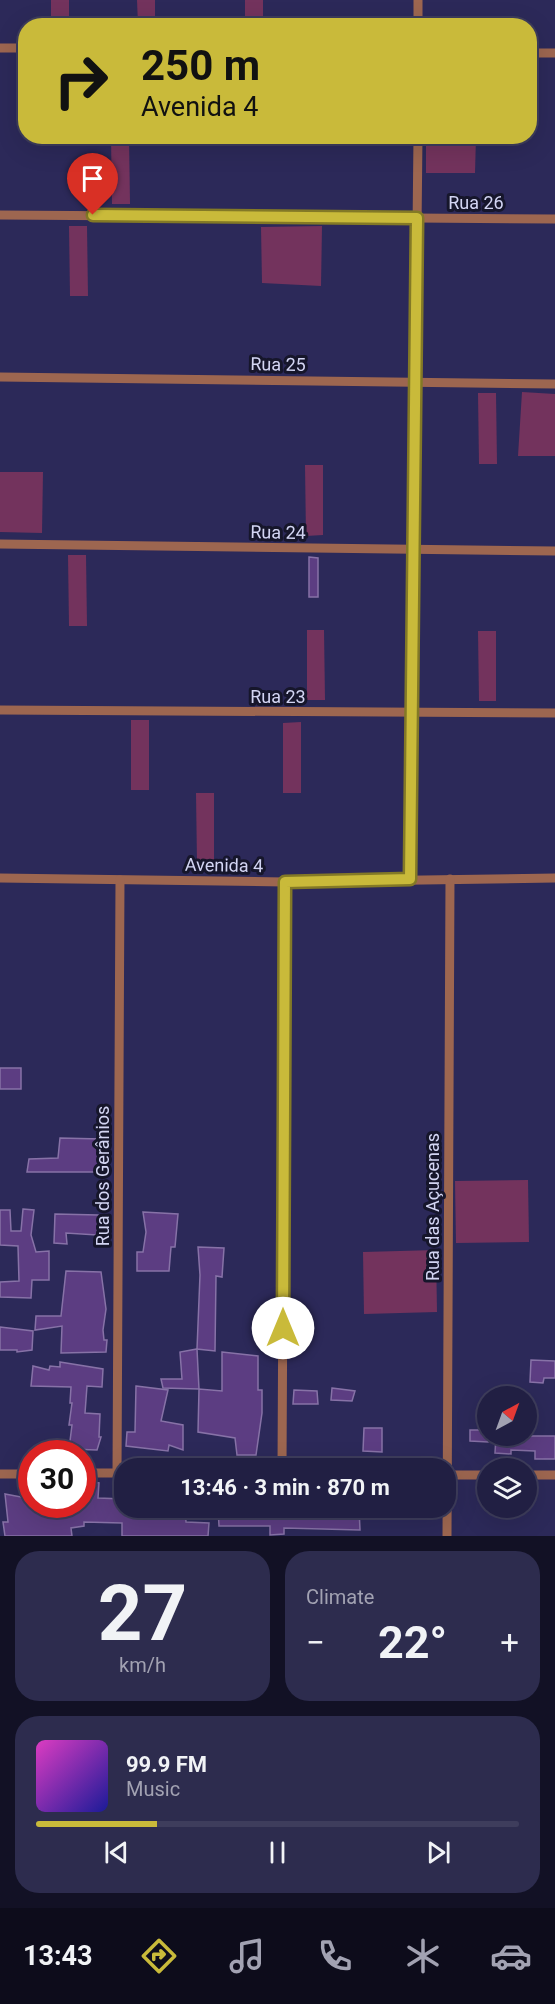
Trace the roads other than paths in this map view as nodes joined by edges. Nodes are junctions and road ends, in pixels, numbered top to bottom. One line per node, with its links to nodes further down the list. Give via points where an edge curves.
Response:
1 (418, 0): 2 (street)
2 (418, 18)
3 (0, 48): 4 (street)
4 (18, 48)
5 (537, 53): 6 (street)
6 (555, 53)
7 (418, 144): 9 (street)
8 (0, 215): 9 (street, Rua 26)
9 (417, 218): 10 (street, Rua 26); 12 (street)
10 (555, 219)
11 (0, 377): 12 (street, Rua 25)
12 (414, 383): 13 (street, Rua 25); 15 (street)
13 (555, 384)
14 (0, 544): 15 (street, Rua 24)
15 (413, 550): 16 (street, Rua 24); 18 (street)
16 (555, 551)
17 (0, 710): 18 (street, Rua 23)
18 (413, 713): 19 (street, Rua 23); 22 (street)
19 (555, 713)
20 (0, 878): 24 (street, Avenida 4)
21 (555, 878): 23 (street, Avenida 4)
22 (410, 879): 23 (street, Avenida 4); 25 (street, Avenida 4)
23 (450, 879): 28 (street, Rua das Açucenas)
24 (120, 880): 25 (street, Avenida 4); 26 (street, Rua dos Gerânios)
25 (285, 882): 27 (street)
26 (121, 1458)
27 (282, 1458)
28 (446, 1458)
29 (96, 1473): 30 (street)
30 (114, 1473)
31 (0, 1474): 32 (street)
32 (18, 1474)
33 (456, 1475): 34 (street)
34 (477, 1475)
35 (537, 1475): 36 (street)
36 (555, 1475)
37 (447, 1518): 38 (street, Rua das Açucenas)
38 (447, 1536)

